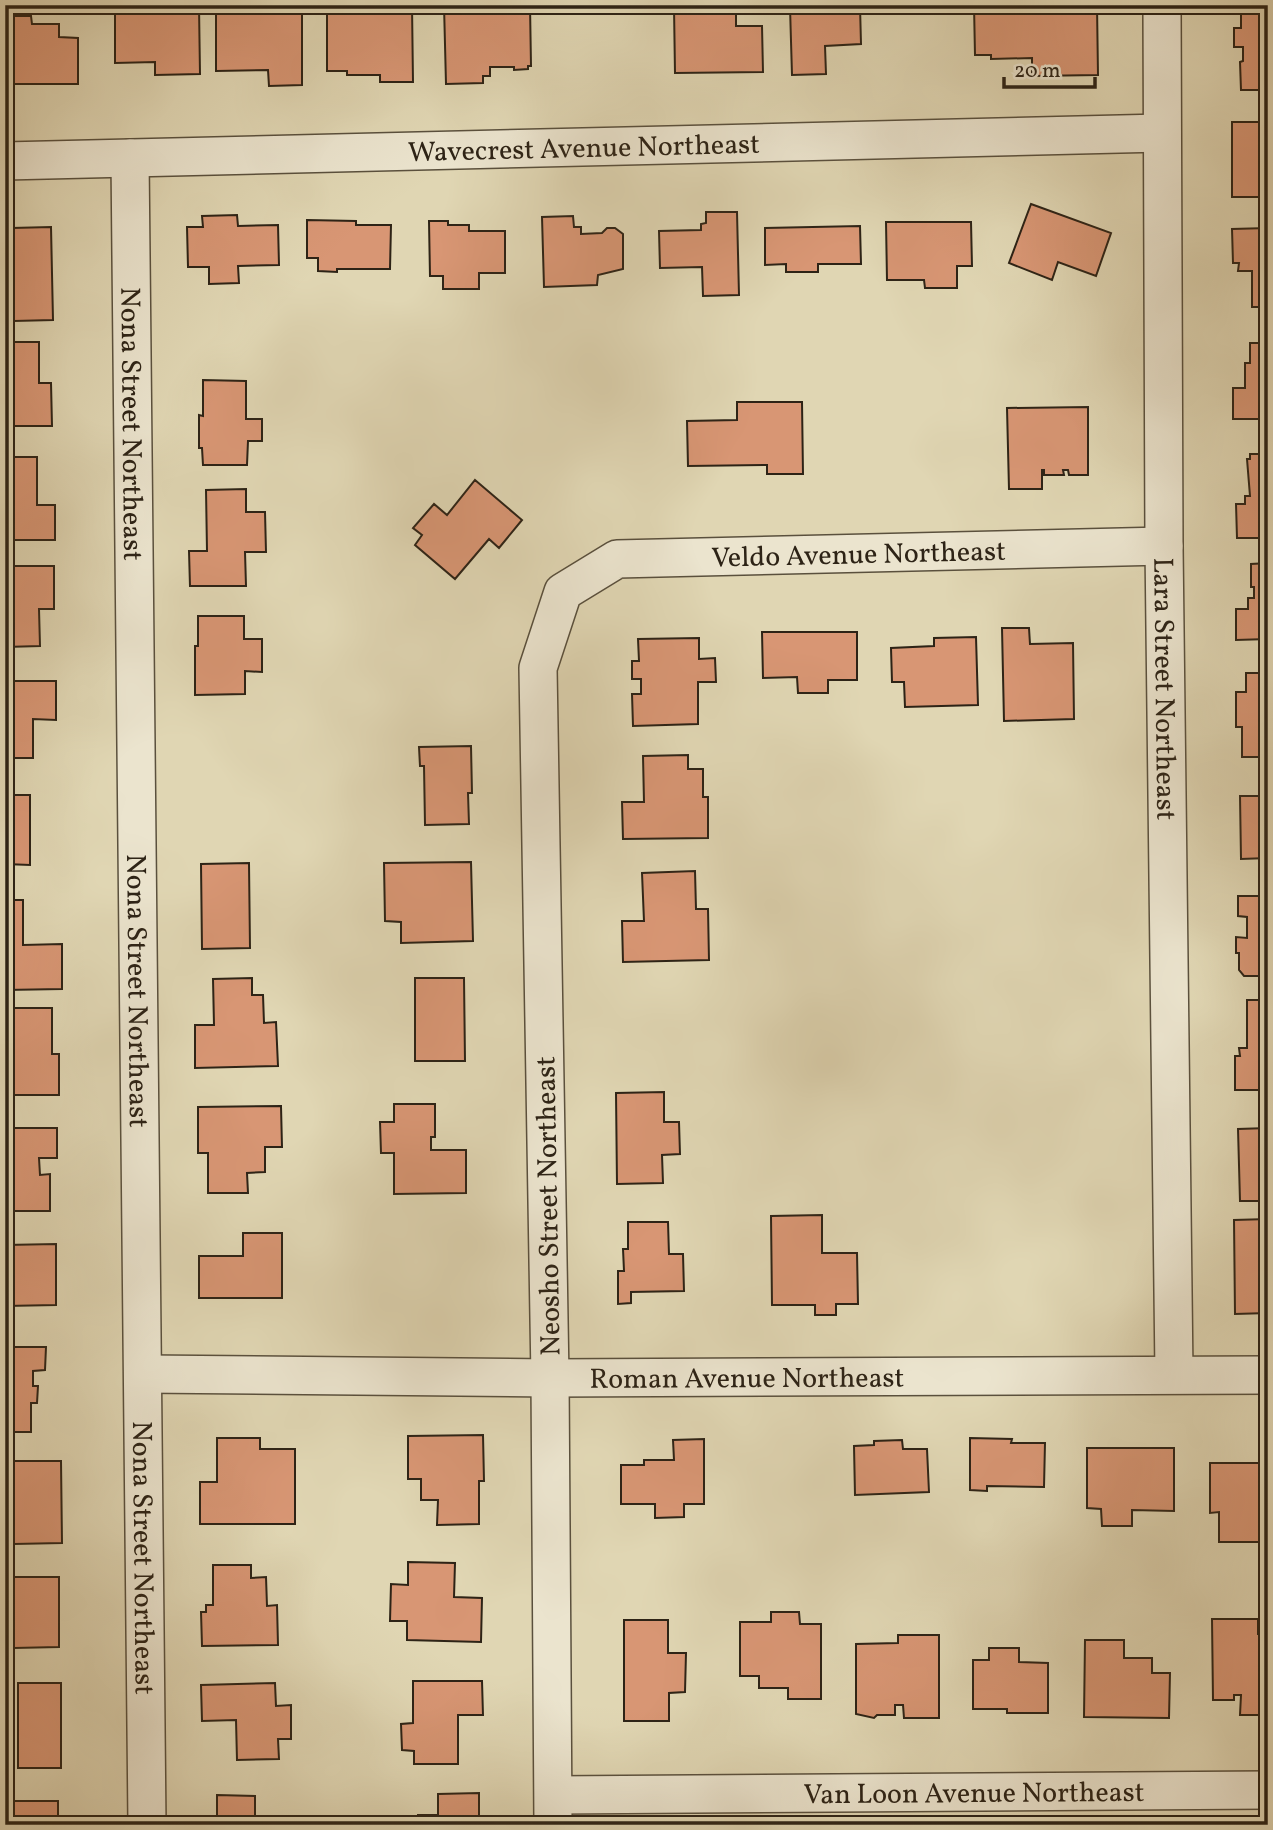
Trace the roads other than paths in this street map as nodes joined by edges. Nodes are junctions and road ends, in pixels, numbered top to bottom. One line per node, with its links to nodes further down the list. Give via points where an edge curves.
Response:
1 (1162, 5): 2 (street, Lara Street Northeast)
2 (1162, 133): 3 (street, Wavecrest Avenue Northeast); 5 (street, Lara Street Northeast)
3 (130, 158): 4 (street, Wavecrest Avenue Northeast); 7 (street, Nona Street Northeast)
4 (5, 162)
5 (1164, 546): 6 (street, Veldo Avenue Northeast, via 617,559); 8 (street, Lara Street Northeast)
6 (563, 592): 10 (street, Neosho Street Northeast, via 538,668)
7 (143, 1374): 10 (street, Roman Avenue Northeast); 13 (street, Nona Street Northeast)
8 (1174, 1374): 9 (street, Roman Avenue Northeast); 10 (street, Roman Avenue Northeast)
9 (1268, 1375)
10 (550, 1378): 12 (street, Neosho Street Northeast)
11 (1268, 1790): 12 (street, Van Loon Avenue Northeast)
12 (553, 1810)
13 (147, 1825)

